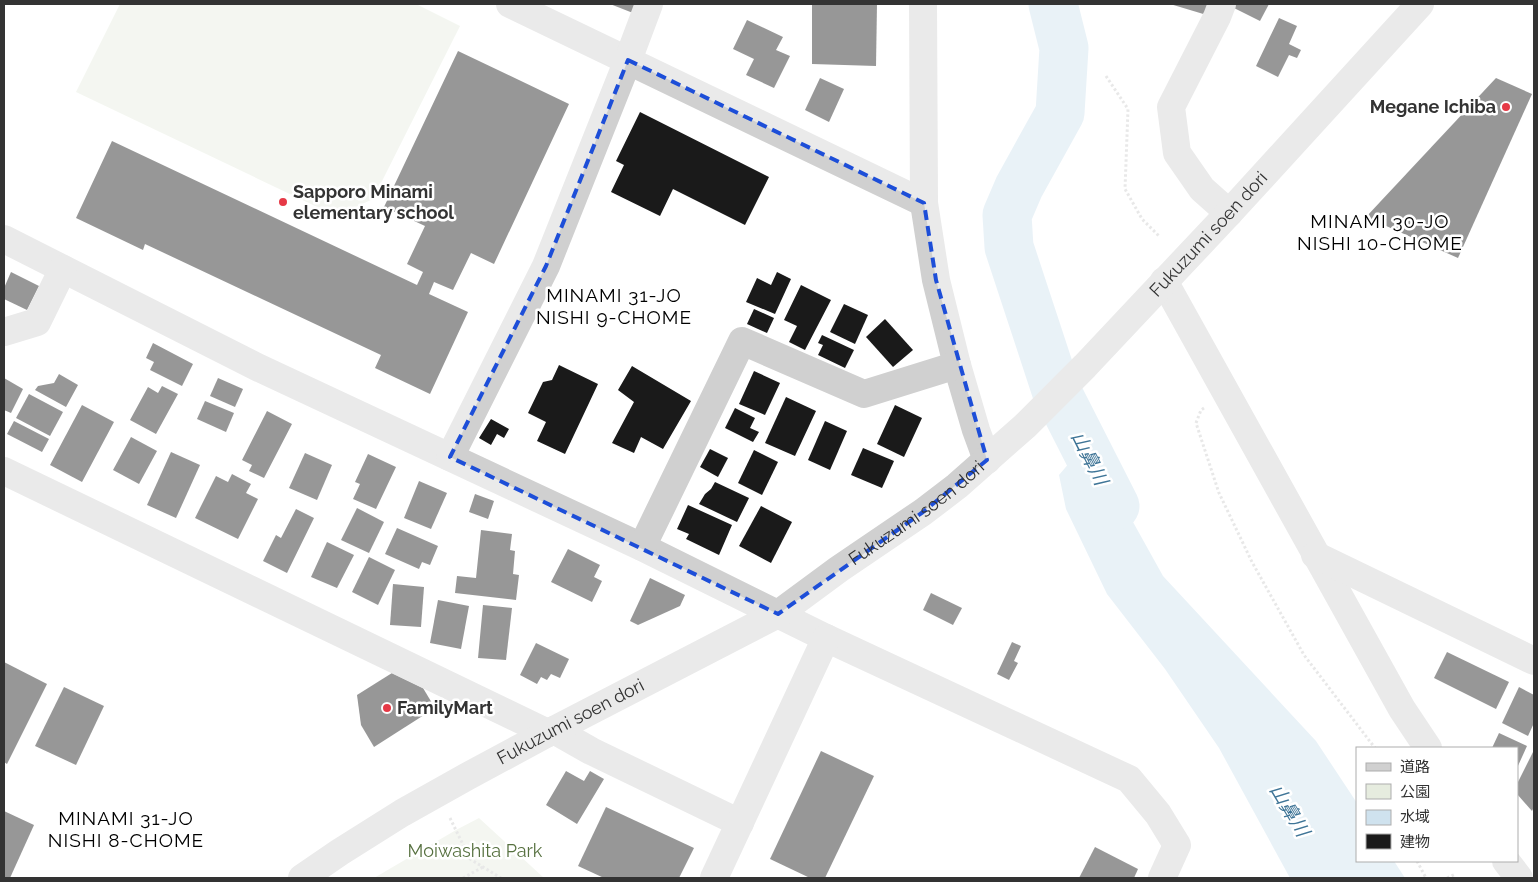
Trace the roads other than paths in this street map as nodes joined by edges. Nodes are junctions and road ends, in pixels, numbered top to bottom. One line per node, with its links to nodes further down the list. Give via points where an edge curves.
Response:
1 (510, 4): 6 (street)
2 (649, 4): 6 (street)
3 (923, 4): 7 (street)
4 (1222, 4): 8 (street, via 1171,108 1177,153 1202,189)
5 (1420, 4): 8 (street, Fukuzumi soen dori)
6 (628, 60): 7 (street); 14 (street, via 546,266)
7 (924, 203): 13 (street, via 936,280)
8 (1229, 213): 11 (street, Fukuzumi soen dori)
9 (4, 239): 10 (street)
10 (64, 269): 12 (street, via 37,322); 14 (street, via 259,368)
11 (1164, 281): 15 (street, Fukuzumi soen dori, via 1084,366); 18 (street)
12 (4, 332)
13 (957, 365): 15 (street); 17 (street, via 864,394 742,341)
14 (450, 457): 17 (street)
15 (988, 460): 19 (street, Fukuzumi soen dori, via 923,512)
16 (4, 471): 22 (street)
17 (642, 547): 19 (street)
18 (1315, 555): 21 (street); 23 (street, via 1402,709)
19 (778, 614): 20 (street); 22 (street, Fukuzumi soen dori)
20 (826, 638): 24 (street); 28 (street, via 1129,779 1158,814 1177,845)
21 (1534, 661)
22 (551, 731): 24 (street); 26 (street, Fukuzumi soen dori, via 402,813)
23 (1427, 747)
24 (740, 823): 27 (street)
25 (1507, 862): 29 (street)
26 (302, 878)
27 (714, 878)
28 (1162, 878)
29 (1518, 878)

